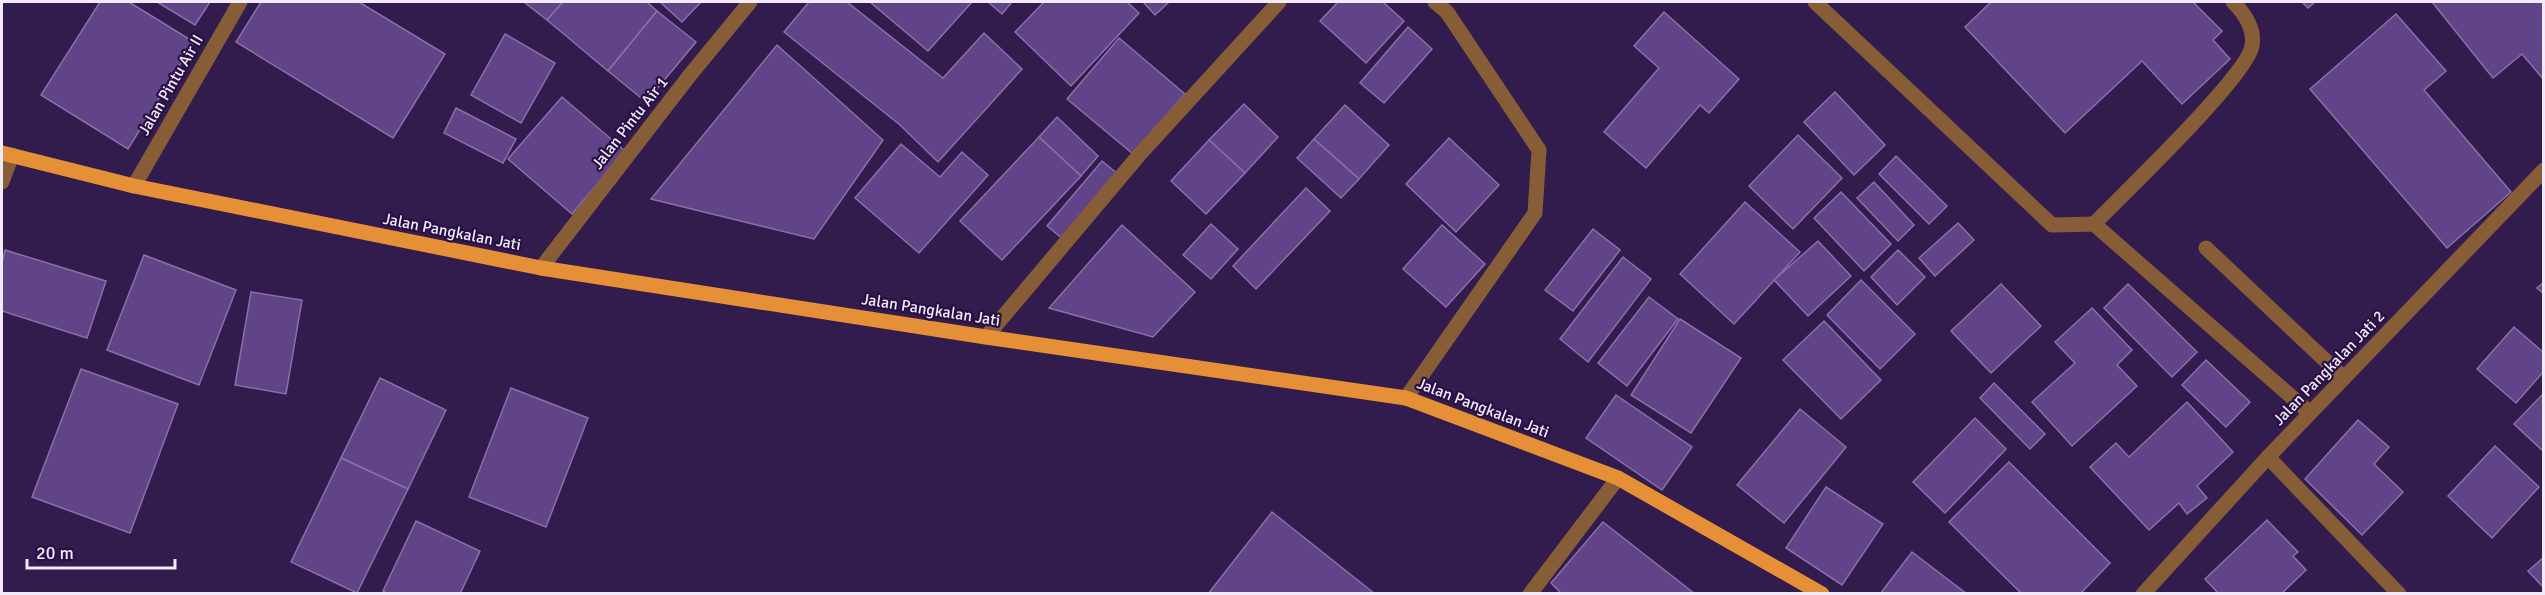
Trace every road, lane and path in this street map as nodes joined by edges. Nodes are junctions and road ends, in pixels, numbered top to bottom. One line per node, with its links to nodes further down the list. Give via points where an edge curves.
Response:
1 (240, 2): 11 (street, Jalan Pintu Air II)
2 (750, 2): 14 (street, Jalan Pintu Air 1)
3 (1279, 2): 15 (street, via 1140,154)
4 (1435, 2): 7 (street)
5 (1815, 2): 12 (street, via 2052,225)
6 (2234, 2): 12 (street, via 2247,17 2252,47 2233,81)
7 (1452, 7): 17 (street, via 1539,150 1536,213)
8 (7, 154): 10 (street); 11 (main road, Jalan Pangkalan Jati)
9 (2544, 170): 16 (street, Jalan Pangkalan Jati 2)
10 (2, 182)
11 (134, 186): 14 (main road, Jalan Pangkalan Jati)
12 (2094, 224): 18 (street)
13 (2206, 248): 16 (street)
14 (541, 268): 15 (main road, Jalan Pangkalan Jati)
15 (986, 337): 17 (main road, Jalan Pangkalan Jati)
16 (2344, 378): 18 (street, Jalan Pangkalan Jati 2)
17 (1406, 398): 20 (main road, Jalan Pangkalan Jati)
18 (2310, 413): 19 (street, Jalan Pangkalan Jati 2)
19 (2268, 458): 23 (street, Jalan Pangkalan Jati 2); 24 (street)
20 (1618, 478): 21 (street); 22 (main road, Jalan Pangkalan Jati)
21 (1530, 594)
22 (1822, 594)
23 (2143, 594)
24 (2399, 594)

